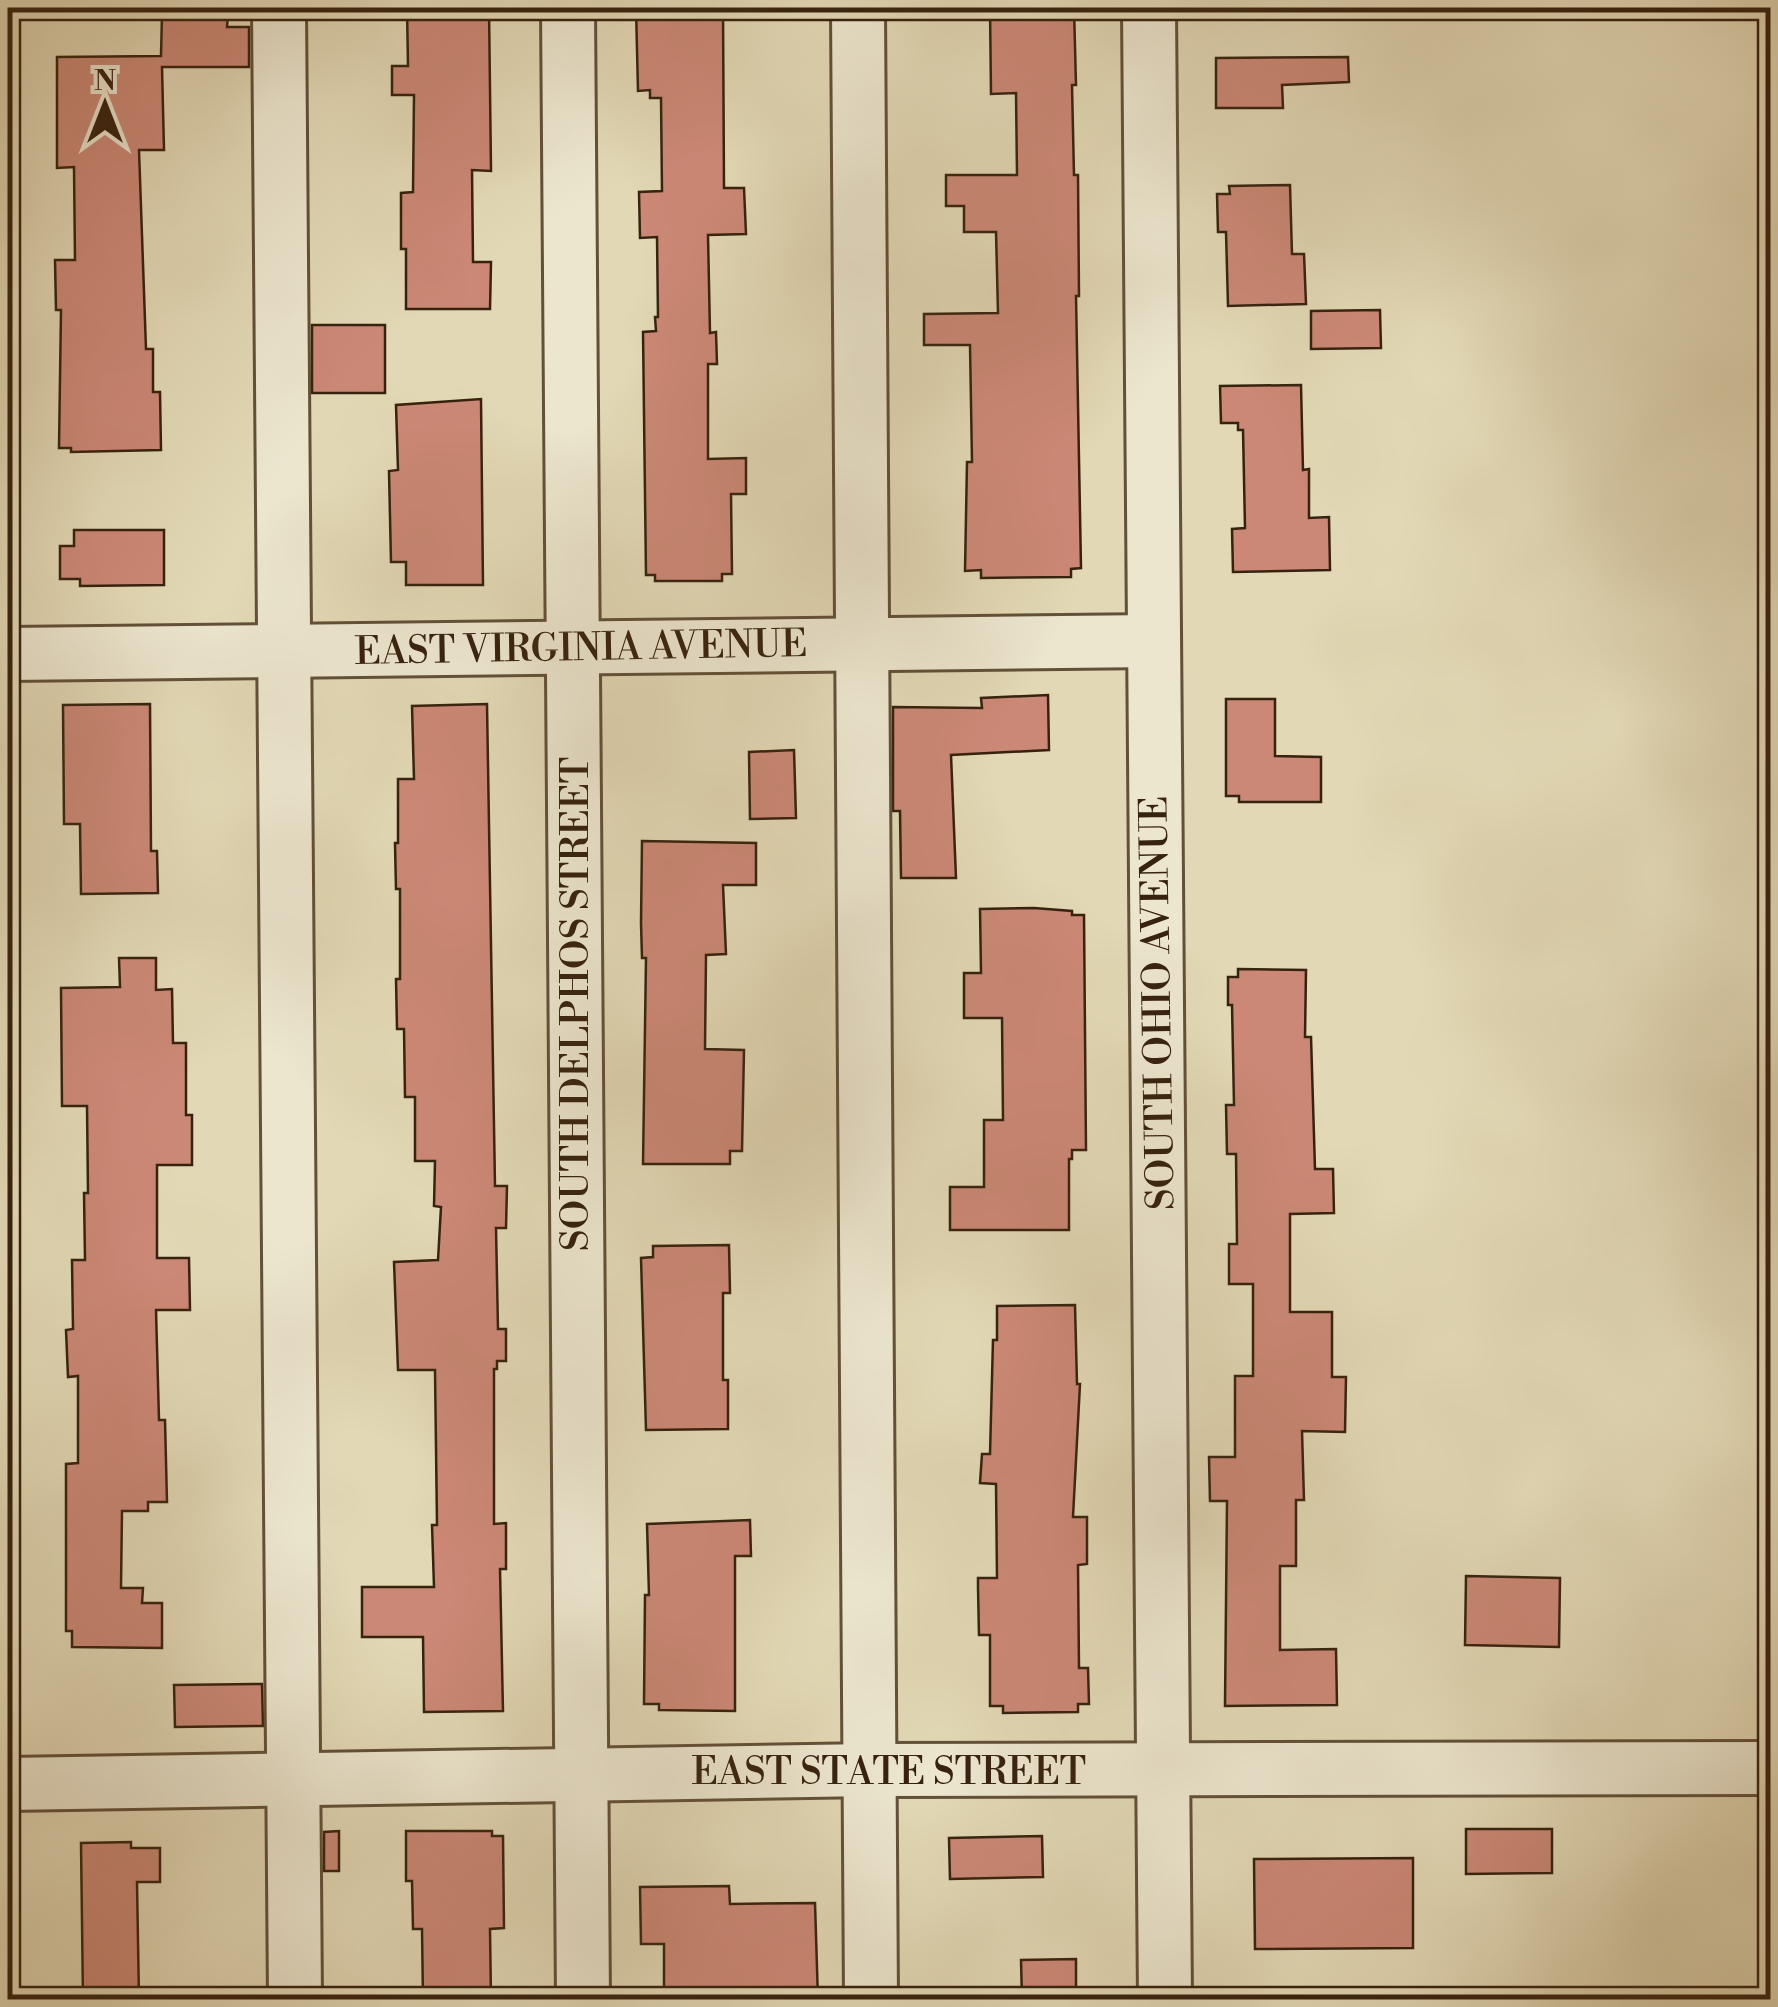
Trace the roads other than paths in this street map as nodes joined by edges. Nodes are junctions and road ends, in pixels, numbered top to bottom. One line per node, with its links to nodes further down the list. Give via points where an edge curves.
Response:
1 (279, 8): 8 (street)
2 (568, 8): 7 (street, SOUTH DELPHOS STREET)
3 (858, 8): 6 (street)
4 (1148, 8): 5 (street, SOUTH OHIO AVENUE)
5 (1154, 642): 6 (street, EAST VIRGINIA AVENUE); 12 (street, SOUTH OHIO AVENUE)
6 (862, 644): 7 (street, EAST VIRGINIA AVENUE); 11 (street)
7 (572, 649): 8 (street, EAST VIRGINIA AVENUE); 13 (street, SOUTH DELPHOS STREET)
8 (284, 650): 9 (street, EAST VIRGINIA AVENUE); 14 (street)
9 (8, 654)
10 (1770, 1768): 12 (street, EAST STATE STREET)
11 (870, 1770): 12 (street, EAST STATE STREET); 13 (street, EAST STATE STREET); 18 (street)
12 (1164, 1770): 19 (street, SOUTH OHIO AVENUE)
13 (581, 1774): 14 (street, EAST STATE STREET); 17 (street, SOUTH DELPHOS STREET)
14 (294, 1781): 15 (street, EAST STATE STREET); 16 (street)
15 (8, 1784)
16 (295, 2000)
17 (583, 2000)
18 (872, 2000)
19 (1166, 2000)

